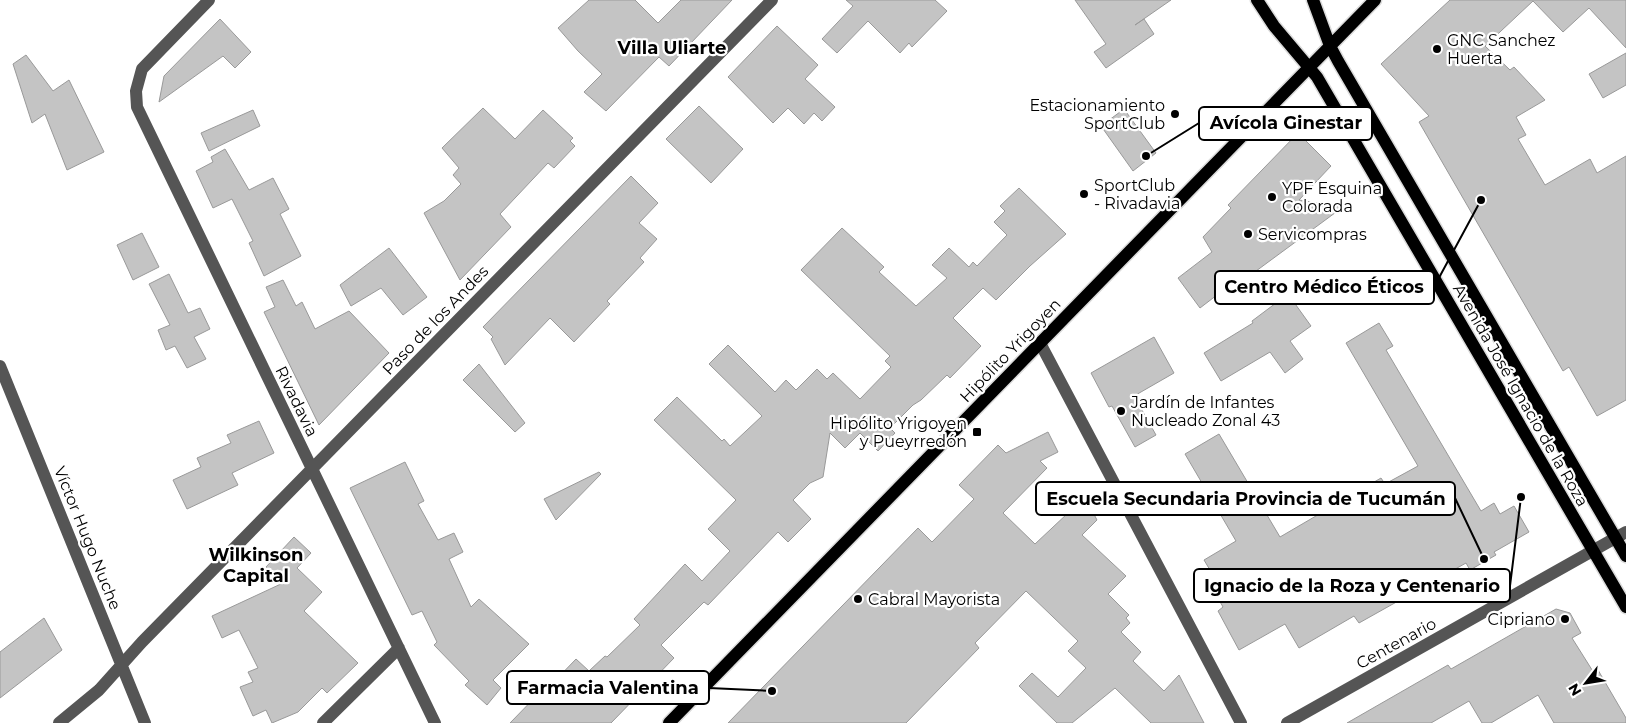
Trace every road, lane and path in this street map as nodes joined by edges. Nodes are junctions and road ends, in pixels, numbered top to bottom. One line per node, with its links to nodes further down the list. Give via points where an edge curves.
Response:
1 (209, 0): 10 (street, Rivadavia, via 142,69 136,91 137,107)
2 (772, 0): 10 (street, Paso de los Andes)
3 (1257, 0): 7 (main road, Avenida José Ignacio de la Roza, via 1274,26)
4 (1313, 0): 6 (main road, Avenida José Ignacio de la Roza)
5 (1375, 0): 6 (main road, Hipólito Yrigoyen)
6 (1330, 46): 7 (main road, Hipólito Yrigoyen); 11 (main road, Avenida José Ignacio de la Roza)
7 (1309, 67): 8 (main road, Hipólito Yrigoyen); 12 (main road, Avenida José Ignacio de la Roza)
8 (1040, 343): 21 (main road, Hipólito Yrigoyen); 22 (street)
9 (0, 366): 16 (street, Víctor Hugo Nuche)
10 (312, 469): 15 (street, Rivadavia); 16 (street, Paso de los Andes)
11 (1621, 535): 12 (street, Centenario); 13 (main road, Avenida José Ignacio de la Roza)
12 (1593, 550): 14 (main road, Avenida José Ignacio de la Roza); 23 (street, Centenario)
13 (1626, 556)
14 (1626, 607)
15 (399, 648): 19 (street); 20 (street, Rivadavia)
16 (122, 665): 17 (street, Paso de los Andes, via 99,690); 18 (street, Víctor Hugo Nuche)
17 (59, 723)
18 (145, 723)
19 (324, 723)
20 (435, 723)
21 (669, 723)
22 (1241, 723)
23 (1287, 723)

